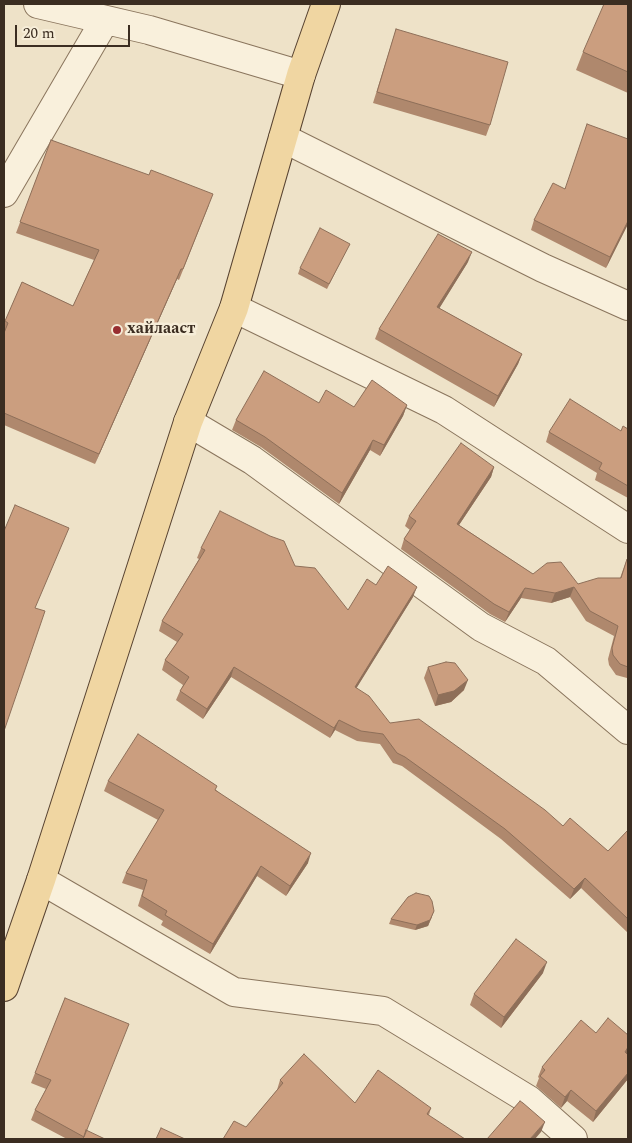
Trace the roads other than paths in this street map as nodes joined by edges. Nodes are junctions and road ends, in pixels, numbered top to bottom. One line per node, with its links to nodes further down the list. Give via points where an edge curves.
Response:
1 (38, 4): 4 (street)
2 (128, 4): 5 (street)
3 (326, 4): 6 (main road)
4 (105, 20): 5 (street); 8 (street)
5 (149, 30): 6 (street)
6 (301, 75): 7 (main road)
7 (283, 138): 9 (street, via 543,268); 10 (main road)
8 (4, 193)
9 (628, 306)
10 (234, 308): 11 (main road); 12 (street, via 444,410)
11 (188, 422): 13 (street, via 252,460 481,627 546,661); 14 (main road)
12 (628, 529)
13 (628, 730)
14 (41, 880): 15 (main road); 16 (street, via 234,992 383,1011 529,1100)
15 (4, 987)
16 (573, 1139)

